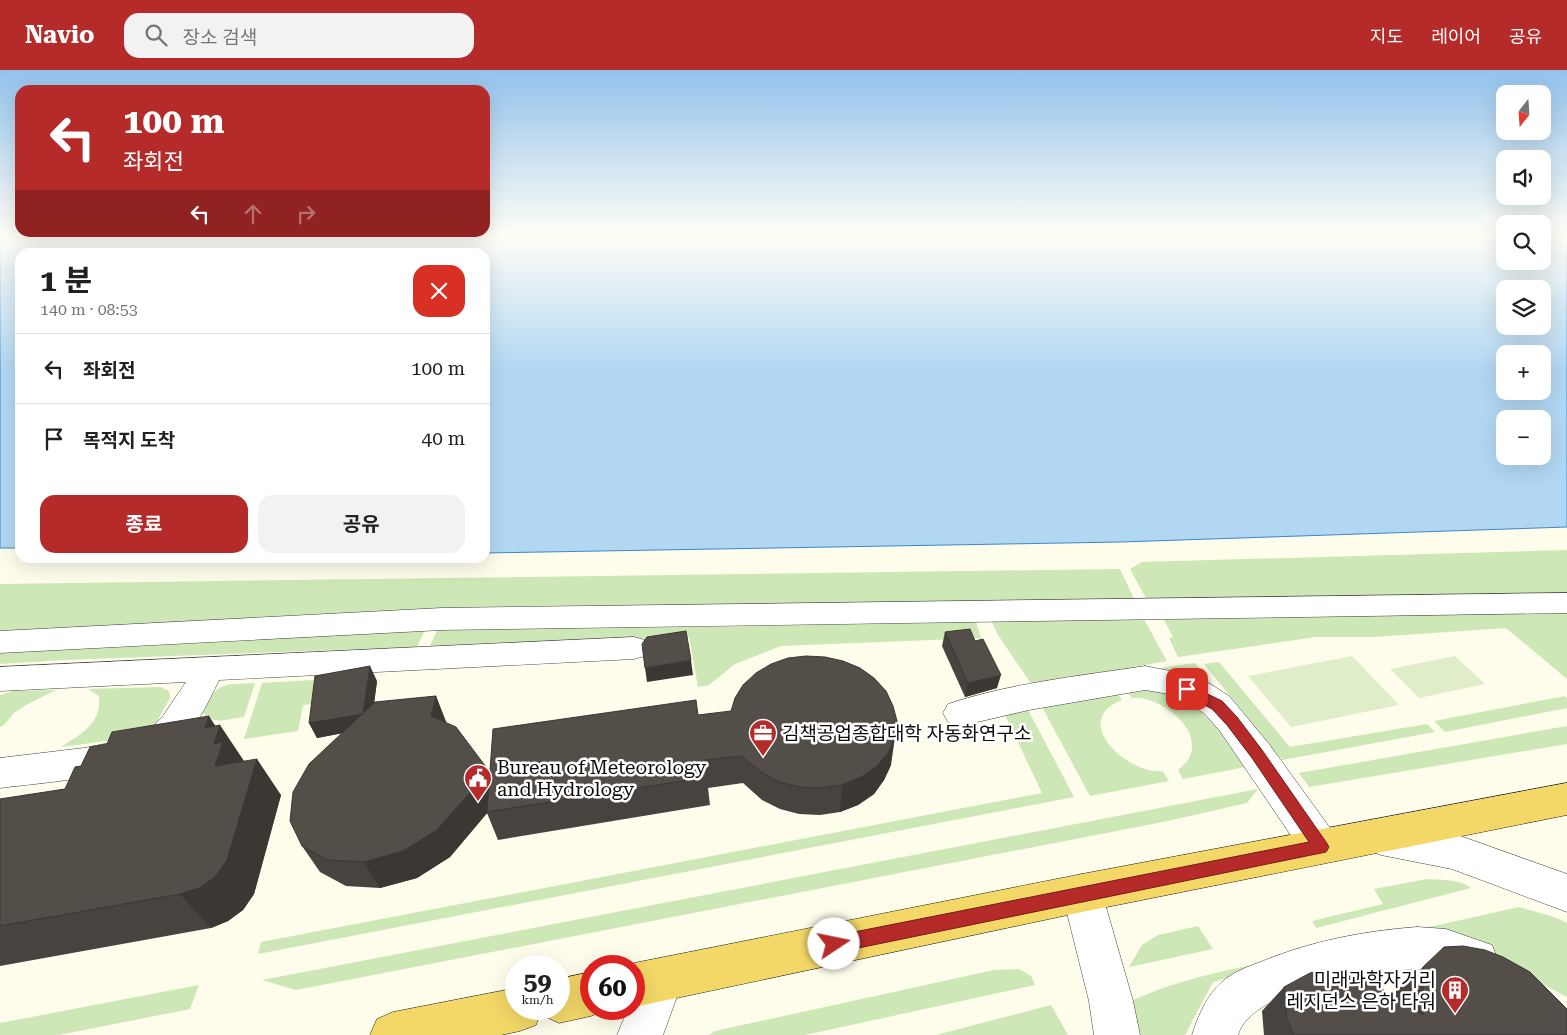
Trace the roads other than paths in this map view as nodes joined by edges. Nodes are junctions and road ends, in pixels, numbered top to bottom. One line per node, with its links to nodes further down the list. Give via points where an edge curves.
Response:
1 (1567, 603): 2 (street, via 442,619)
2 (0, 642)
3 (634, 648): 4 (street)
4 (209, 670): 5 (street); 7 (street, via 175,726 158,743 131,754)
5 (0, 679)
6 (960, 713): 10 (street, via 1029,697 1145,678 1174,683 1217,705 1232,721)
7 (0, 773)
8 (1567, 799): 9 (main road)
9 (1375, 836): 10 (main road); 12 (street, via 1452,851)
10 (1321, 847): 11 (main road)
11 (1082, 893): 14 (main road); 18 (street, via 1111,1001)
12 (1567, 893)
13 (1508, 975): 19 (street, via 1477,960 1438,948 1330,961 1274,978 1241,995 1217,1023)
14 (648, 982): 17 (street)
15 (505, 1012): 16 (main road)
16 (393, 1035)
17 (640, 1035)
18 (1116, 1035)
19 (1215, 1035)

